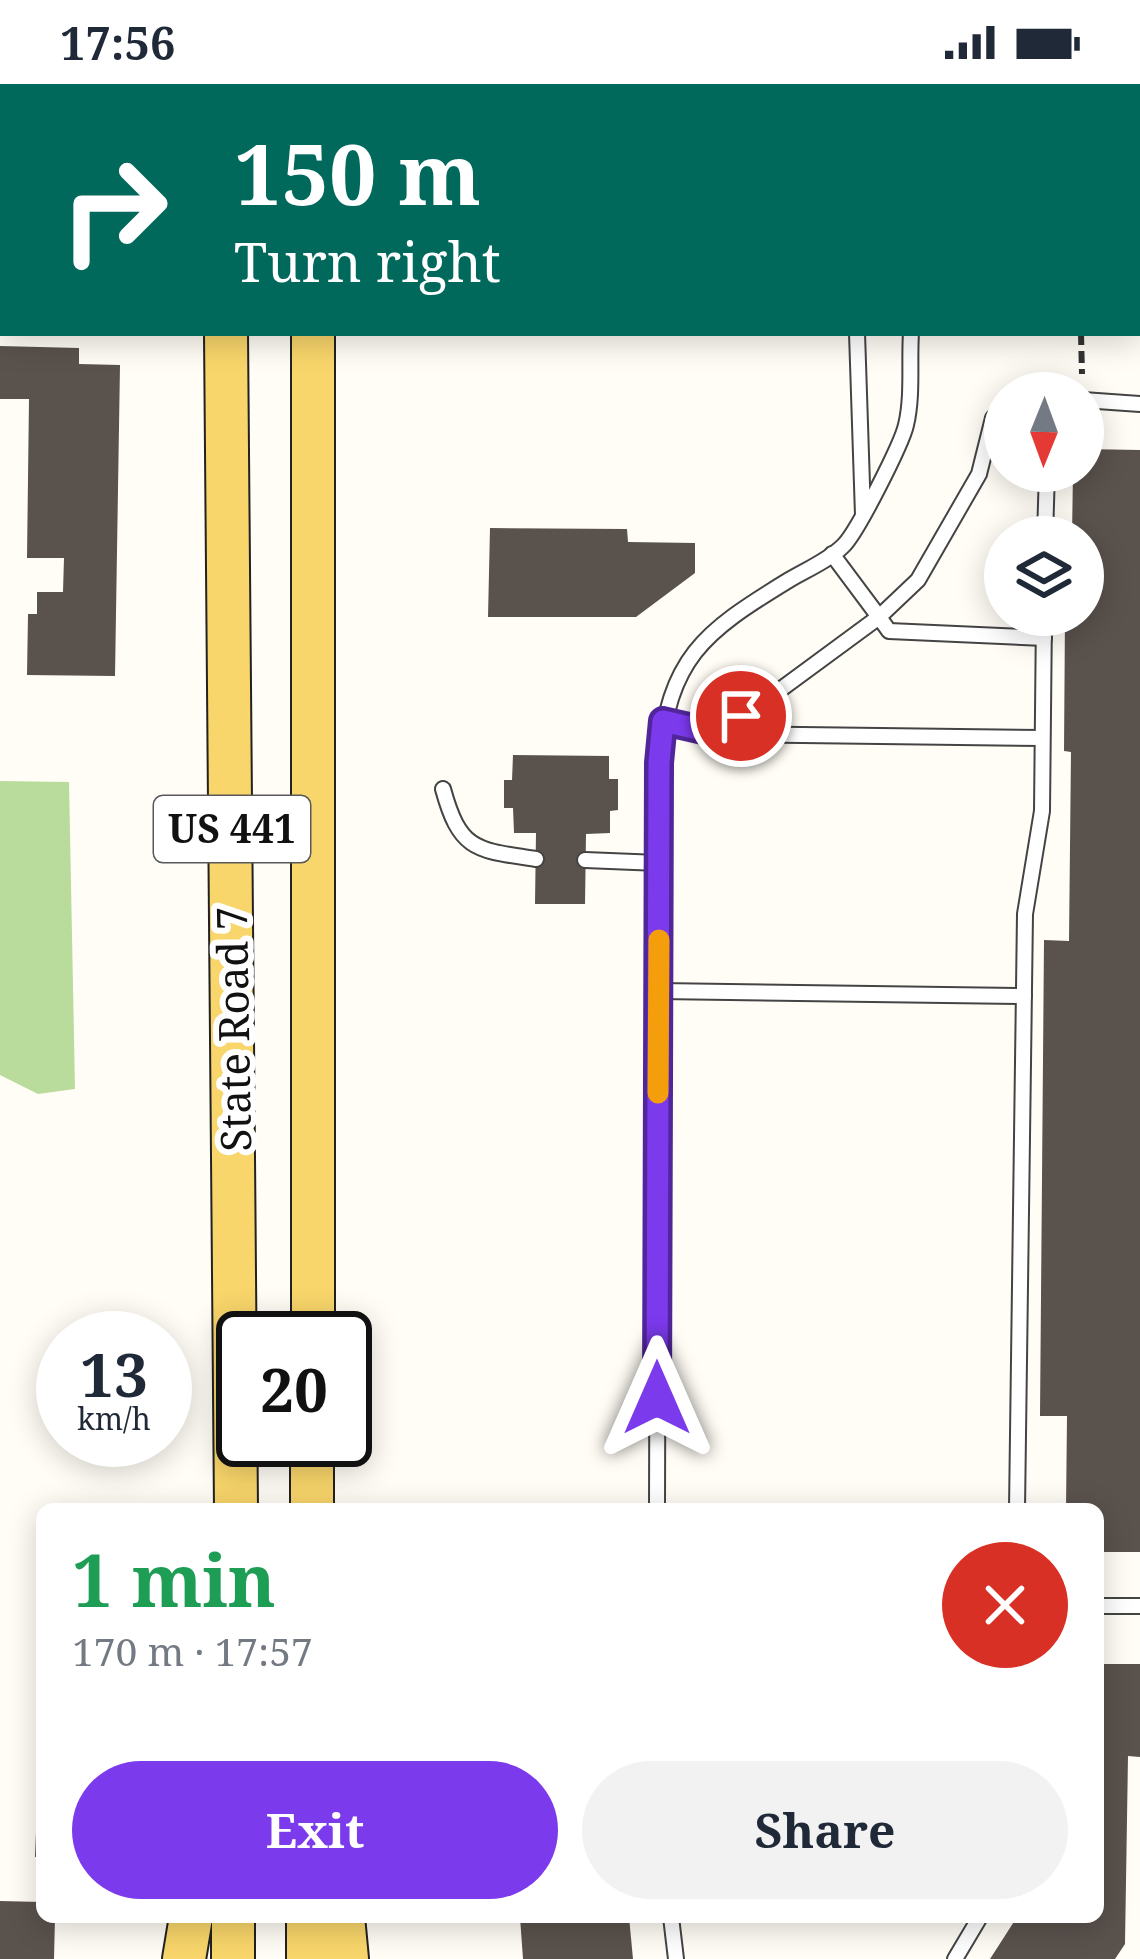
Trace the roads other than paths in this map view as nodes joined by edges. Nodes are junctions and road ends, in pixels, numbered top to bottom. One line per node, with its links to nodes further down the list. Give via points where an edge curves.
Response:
1 (226, 336): 23 (main road, State Road 7 / US 441)
2 (313, 336): 21 (main road, State Road 7 / US 441)
3 (856, 336): 8 (lane)
4 (911, 336): 8 (lane, via 906,426)
5 (1104, 401): 6 (lane)
6 (1140, 404)
7 (984, 457): 10 (lane, via 918,580)
8 (863, 520): 9 (lane)
9 (832, 554): 10 (lane); 12 (lane, via 714,629 672,687)
10 (879, 617): 11 (lane, via 889,631); 13 (lane)
11 (1044, 638): 14 (lane)
12 (663, 721): 13 (lane); 18 (lane)
13 (720, 734): 14 (lane)
14 (1042, 738): 20 (lane)
15 (443, 789): 16 (lane, via 453,826 482,851)
16 (536, 859)
17 (585, 860): 18 (lane)
18 (659, 862): 19 (lane)
19 (658, 991): 20 (lane); 25 (lane)
20 (1024, 996): 26 (lane)
21 (313, 1311)
22 (312, 1467): 24 (main road)
23 (236, 1503)
24 (311, 1503)
25 (657, 1503)
26 (1017, 1503)
27 (1104, 1606): 28 (lane)
28 (1140, 1606)
29 (189, 1923): 35 (main road)
30 (233, 1923): 36 (main road)
31 (308, 1923): 37 (main road)
32 (344, 1923): 38 (main road)
33 (672, 1923): 39 (lane)
34 (976, 1923): 40 (lane)
35 (184, 1959)
36 (233, 1959)
37 (308, 1959)
38 (347, 1959)
39 (676, 1959)
40 (955, 1959)

